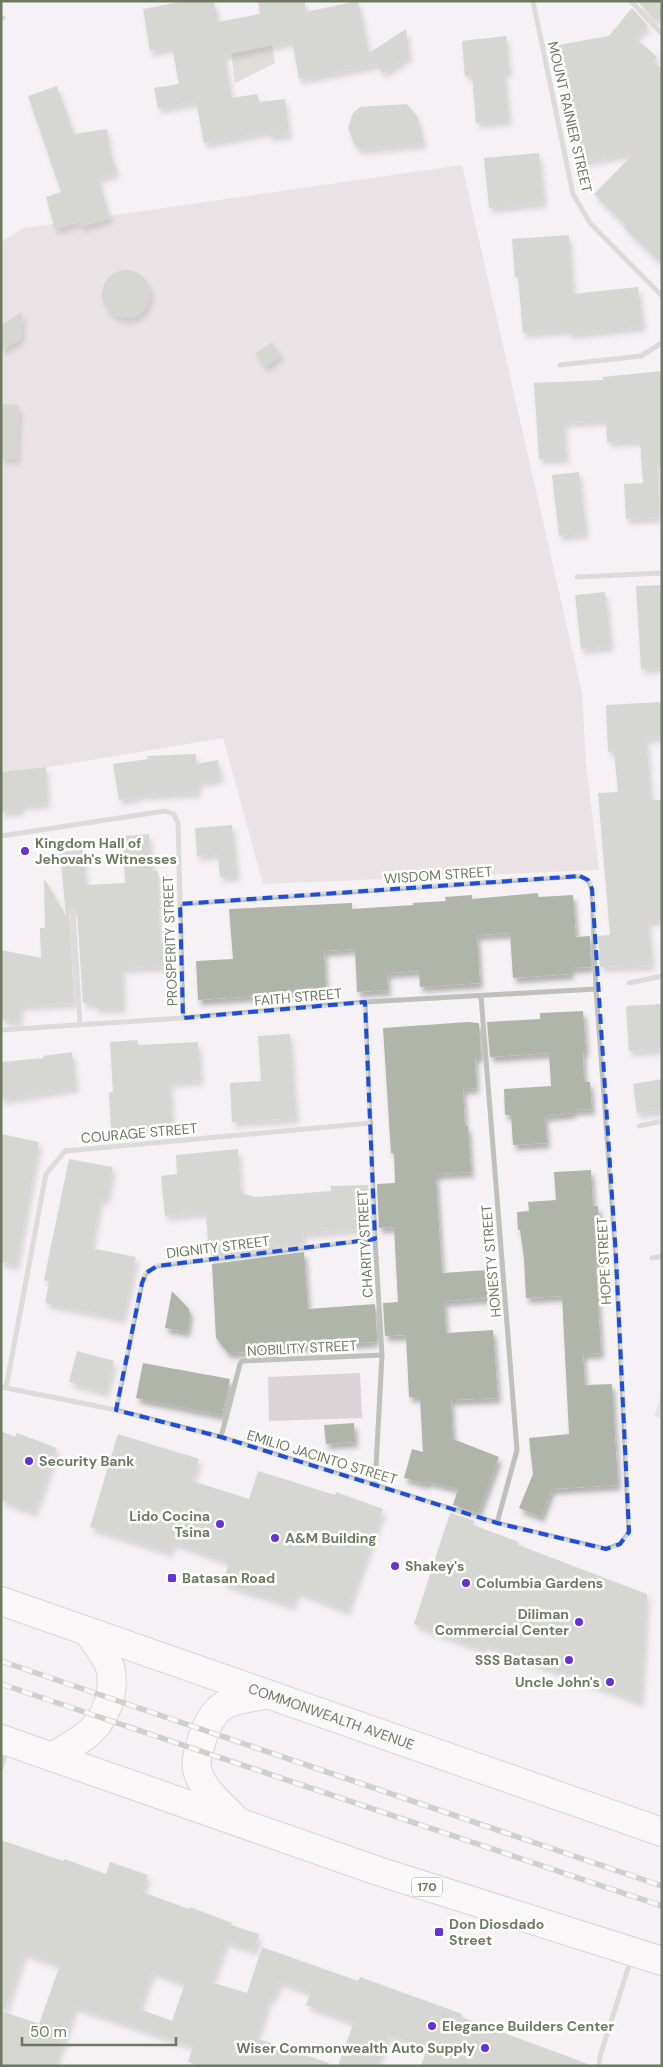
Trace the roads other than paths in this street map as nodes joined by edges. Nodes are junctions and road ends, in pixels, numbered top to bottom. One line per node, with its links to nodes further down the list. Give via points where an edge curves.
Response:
1 (533, 1): 4 (street, MOUNT RAINIER STREET, via 573,194 590,223)
2 (632, 1): 3 (street)
3 (662, 34)
4 (662, 296)
5 (662, 343): 6 (street, via 641,356)
6 (560, 365)
7 (662, 573): 8 (street)
8 (576, 577)
9 (1, 836): 10 (street, PROSPERITY STREET, via 165,811 174,814 178,823)
10 (180, 904): 14 (street, WISDOM STREET, via 580,876 588,880 592,889); 17 (street, PROSPERITY STREET)
11 (73, 912): 18 (street)
12 (662, 976): 13 (street)
13 (629, 983)
14 (596, 989): 15 (street, FAITH STREET); 32 (street, HOPE STREET, via 616,1257)
15 (481, 996): 16 (street, FAITH STREET); 31 (street, HONESTY STREET, via 517,1450)
16 (365, 1002): 17 (street, FAITH STREET); 21 (street, CHARITY STREET)
17 (184, 1018): 18 (street, FAITH STREET)
18 (80, 1024): 19 (street, FAITH STREET)
19 (1, 1030)
20 (662, 1121): 22 (street)
21 (372, 1123): 23 (street, CHARITY STREET); 27 (street, COURAGE STREET, via 65,1151 46,1174)
22 (639, 1126)
23 (375, 1239): 26 (street, CHARITY STREET); 28 (street, DIGNITY STREET, via 157,1266 146,1273)
24 (662, 1256): 25 (street)
25 (652, 1258)
26 (382, 1355): 29 (street, NOBILITY STREET, via 242,1361); 30 (street, CHARITY STREET)
27 (4, 1388): 28 (street, EMILIO JACINTO STREET)
28 (116, 1410): 29 (street, EMILIO JACINTO STREET)
29 (221, 1437): 30 (street, EMILIO JACINTO STREET)
30 (375, 1485): 31 (street, EMILIO JACINTO STREET)
31 (497, 1522): 32 (street, EMILIO JACINTO STREET, via 606,1549 620,1544)
32 (629, 1532)
33 (1, 1600): 34 (main road, COMMONWEALTH AVENUE)
34 (87, 1631): 35 (main road, COMMONWEALTH AVENUE); 37 (main road, via 110,1668 113,1682 110,1696 93,1731)
35 (266, 1695): 39 (main road, via 236,1700 215,1711 196,1758 204,1786); 40 (main road, COMMONWEALTH AVENUE)
36 (5, 1740): 37 (main road, 170); 38 (street)
37 (52, 1757): 39 (main road, 170)
38 (1, 1768)
39 (237, 1822): 41 (main road, 170, via 378,1871)
40 (662, 1832)
41 (633, 1951): 42 (main road, 170); 43 (street)
42 (662, 1961)
43 (599, 2066)

